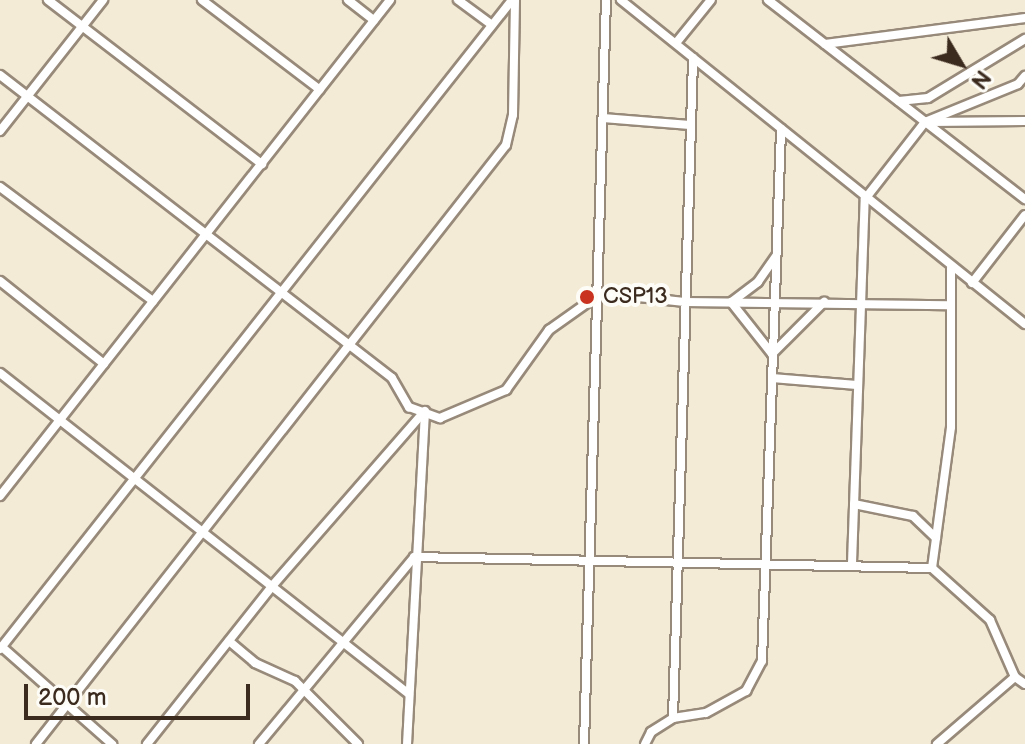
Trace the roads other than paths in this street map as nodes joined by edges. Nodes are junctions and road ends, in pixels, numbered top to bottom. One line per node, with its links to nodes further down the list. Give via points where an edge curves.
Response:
1 (48, 0): 15 (street)
2 (103, 0): 15 (street)
3 (202, 0): 22 (street)
4 (348, 0): 13 (street)
5 (390, 0): 13 (street)
6 (458, 0): 14 (street)
7 (514, 0): 14 (street); 51 (street, via 513,115 506,145)
8 (606, 0): 25 (street)
9 (621, 0): 17 (street)
10 (711, 0): 17 (street)
11 (768, 0): 18 (street)
12 (1025, 18): 18 (street)
13 (374, 20): 22 (street)
14 (492, 25): 41 (street)
15 (82, 26): 23 (street); 31 (street)
16 (1025, 39): 24 (street, via 928,98)
17 (676, 43): 19 (street)
18 (825, 44): 24 (street)
19 (693, 58): 28 (street); 29 (street)
20 (0, 75): 23 (street)
21 (1025, 76): 27 (street, via 1018,84)
22 (320, 90): 31 (street)
23 (28, 96): 30 (street); 36 (street)
24 (898, 101): 27 (street)
25 (603, 118): 28 (street); 42 (street)
26 (1025, 121): 27 (street)
27 (925, 122): 33 (street); 34 (street)
28 (690, 125): 44 (street)
29 (781, 129): 33 (street); 37 (street)
30 (0, 131)
31 (262, 164): 36 (street)
32 (0, 187): 43 (street)
33 (865, 199): 38 (street); 48 (street)
34 (1025, 199)
35 (1025, 215): 40 (street)
36 (205, 233): 41 (street); 43 (street)
37 (776, 255): 45 (street, via 758,282); 46 (street)
38 (951, 268): 40 (street); 49 (street)
39 (0, 281): 53 (street)
40 (972, 283): 50 (street)
41 (280, 290): 51 (street); 59 (street)
42 (601, 293): 44 (street); 57 (street, via 549,330 506,390 440,418); 65 (street)
43 (153, 301): 53 (street)
44 (685, 302): 45 (street); 66 (street)
45 (731, 302): 46 (street); 52 (street)
46 (775, 302): 47 (street); 52 (street)
47 (824, 302): 48 (street); 52 (street)
48 (861, 302): 49 (street); 56 (street)
49 (948, 305): 63 (street, via 951,427)
50 (1025, 324)
51 (347, 344): 57 (street, via 392,378 409,407); 62 (street)
52 (772, 354): 55 (street)
53 (104, 364): 58 (street)
54 (0, 373): 58 (street)
55 (772, 378): 56 (street); 67 (street)
56 (857, 385): 61 (street)
57 (425, 411): 64 (street); 70 (street)
58 (60, 421): 59 (street); 60 (street)
59 (133, 480): 62 (street); 73 (street)
60 (1, 491)
61 (854, 504): 63 (street, via 913,516); 68 (street)
62 (203, 533): 70 (street); 78 (street)
63 (936, 538): 69 (street)
64 (414, 557): 65 (street); 72 (street); 77 (street)
65 (591, 560): 66 (street); 86 (street)
66 (676, 561): 67 (street); 79 (street)
67 (766, 563): 68 (street); 79 (street, via 762,661 756,680 706,713)
68 (852, 563): 69 (street)
69 (932, 568): 74 (street, via 990,620)
70 (273, 585): 71 (street); 72 (street)
71 (229, 641): 76 (street, via 255,663); 82 (street)
72 (344, 642): 76 (street); 77 (street)
73 (1, 648): 78 (street)
74 (1015, 677): 75 (street); 88 (street)
75 (1025, 684)
76 (305, 689): 83 (street); 84 (street)
77 (409, 694): 85 (street)
78 (67, 708): 80 (street); 81 (street)
79 (673, 718): 87 (street, via 651,732)
80 (36, 744)
81 (112, 744)
82 (147, 744)
83 (259, 744)
84 (358, 744)
85 (407, 744)
86 (584, 744)
87 (645, 744)
88 (937, 744)

